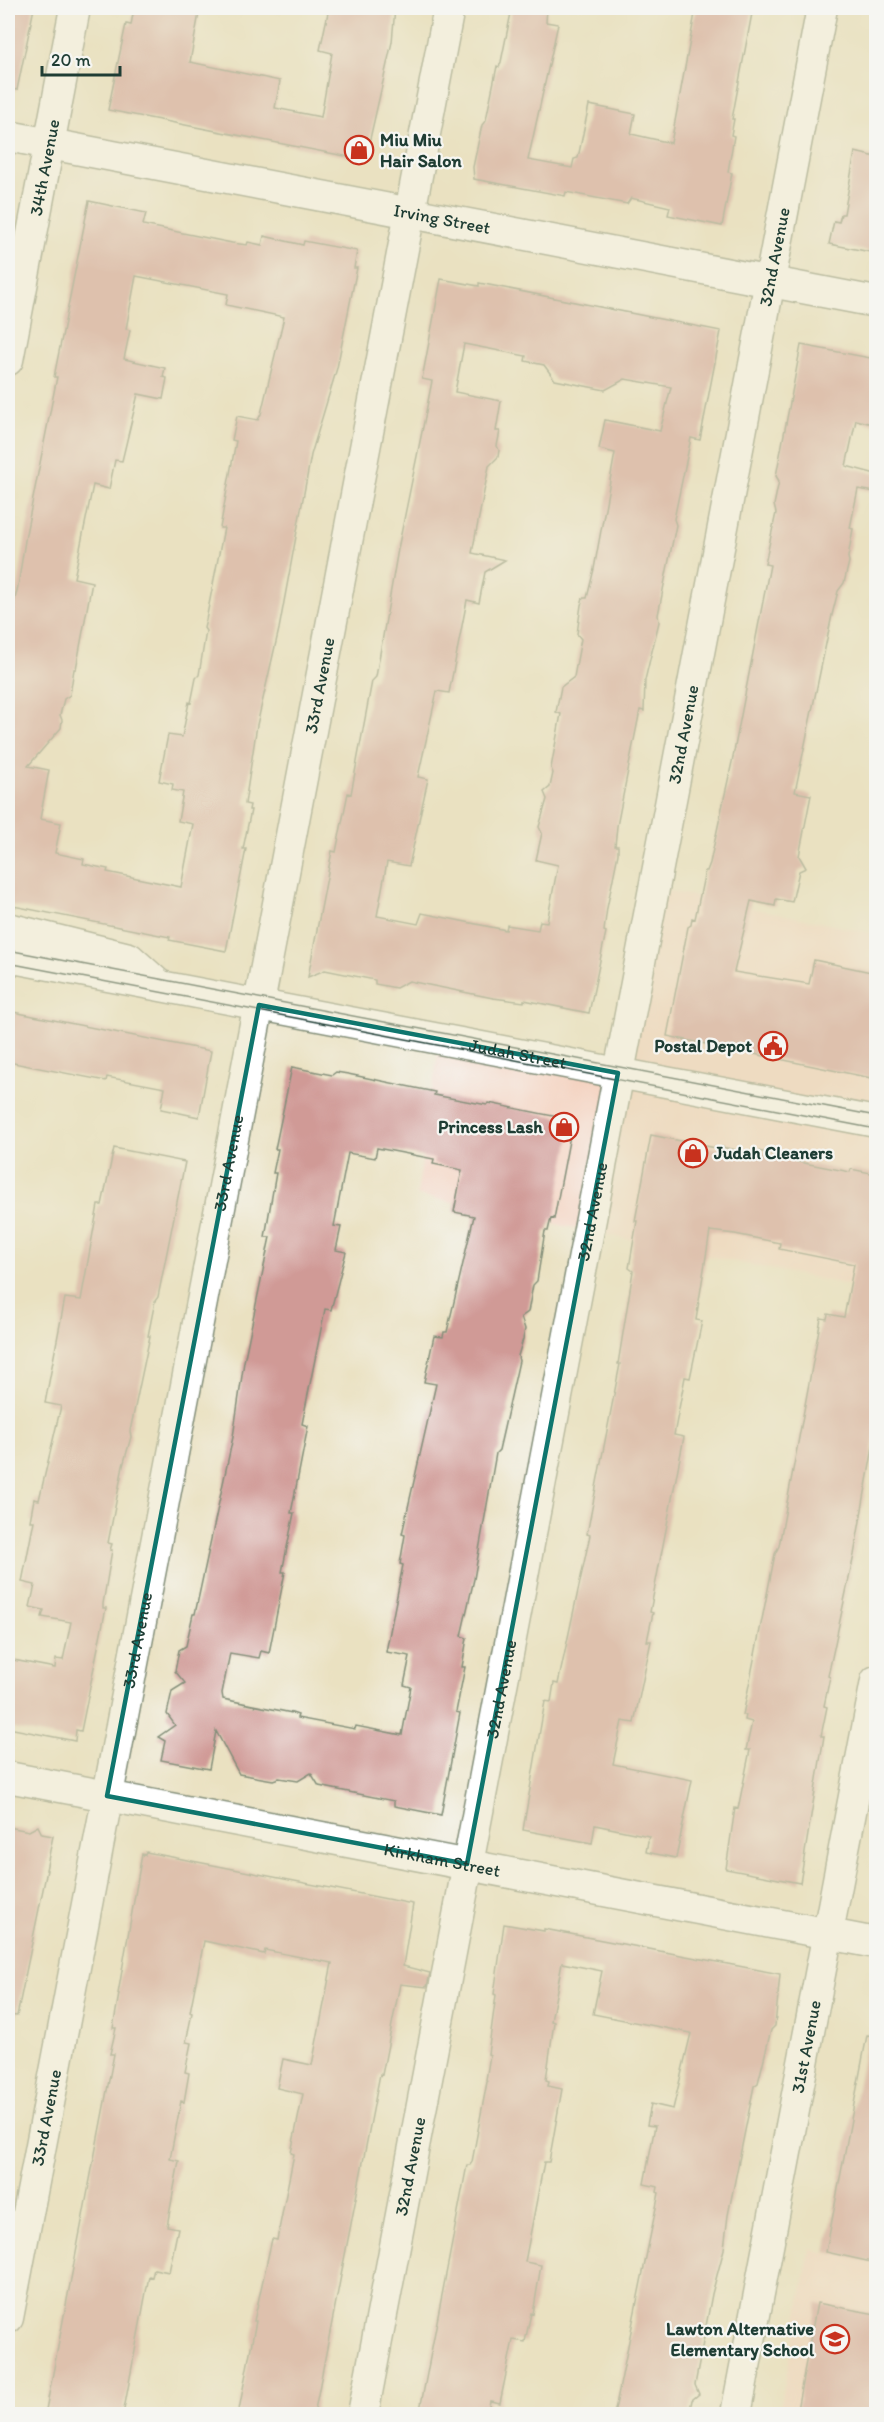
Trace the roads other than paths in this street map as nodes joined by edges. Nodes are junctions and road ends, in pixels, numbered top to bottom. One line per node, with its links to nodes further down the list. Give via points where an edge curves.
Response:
1 (75, 8): 5 (street, 34th Avenue)
2 (449, 8): 6 (street, 33rd Avenue)
3 (822, 8): 7 (street, 32nd Avenue)
4 (8, 136): 5 (street, Irving Street)
5 (49, 144): 6 (street, Irving Street); 9 (street, 34th Avenue)
6 (410, 213): 7 (street, Irving Street); 13 (street, 33rd Avenue)
7 (770, 282): 8 (street, Irving Street); 14 (street, 32nd Avenue)
8 (876, 302)
9 (8, 360)
10 (8, 928): 12 (street, via 129,958)
11 (8, 957): 12 (street, Judah Street)
12 (159, 986): 13 (street, Judah Street)
13 (260, 1005): 14 (street, Judah Street); 18 (street, 33rd Avenue)
14 (618, 1073): 15 (street, Judah Street); 19 (street, 32nd Avenue)
15 (876, 1122)
16 (876, 1681): 20 (street, 31st Avenue)
17 (8, 1777): 18 (street, Kirkham Street)
18 (107, 1796): 19 (street, Kirkham Street); 22 (street, 33rd Avenue)
19 (467, 1864): 20 (street, Kirkham Street); 23 (street, 32nd Avenue)
20 (828, 1934): 21 (street, Kirkham Street); 24 (street, 31st Avenue)
21 (876, 1942)
22 (8, 2318)
23 (363, 2415)
24 (736, 2415)

